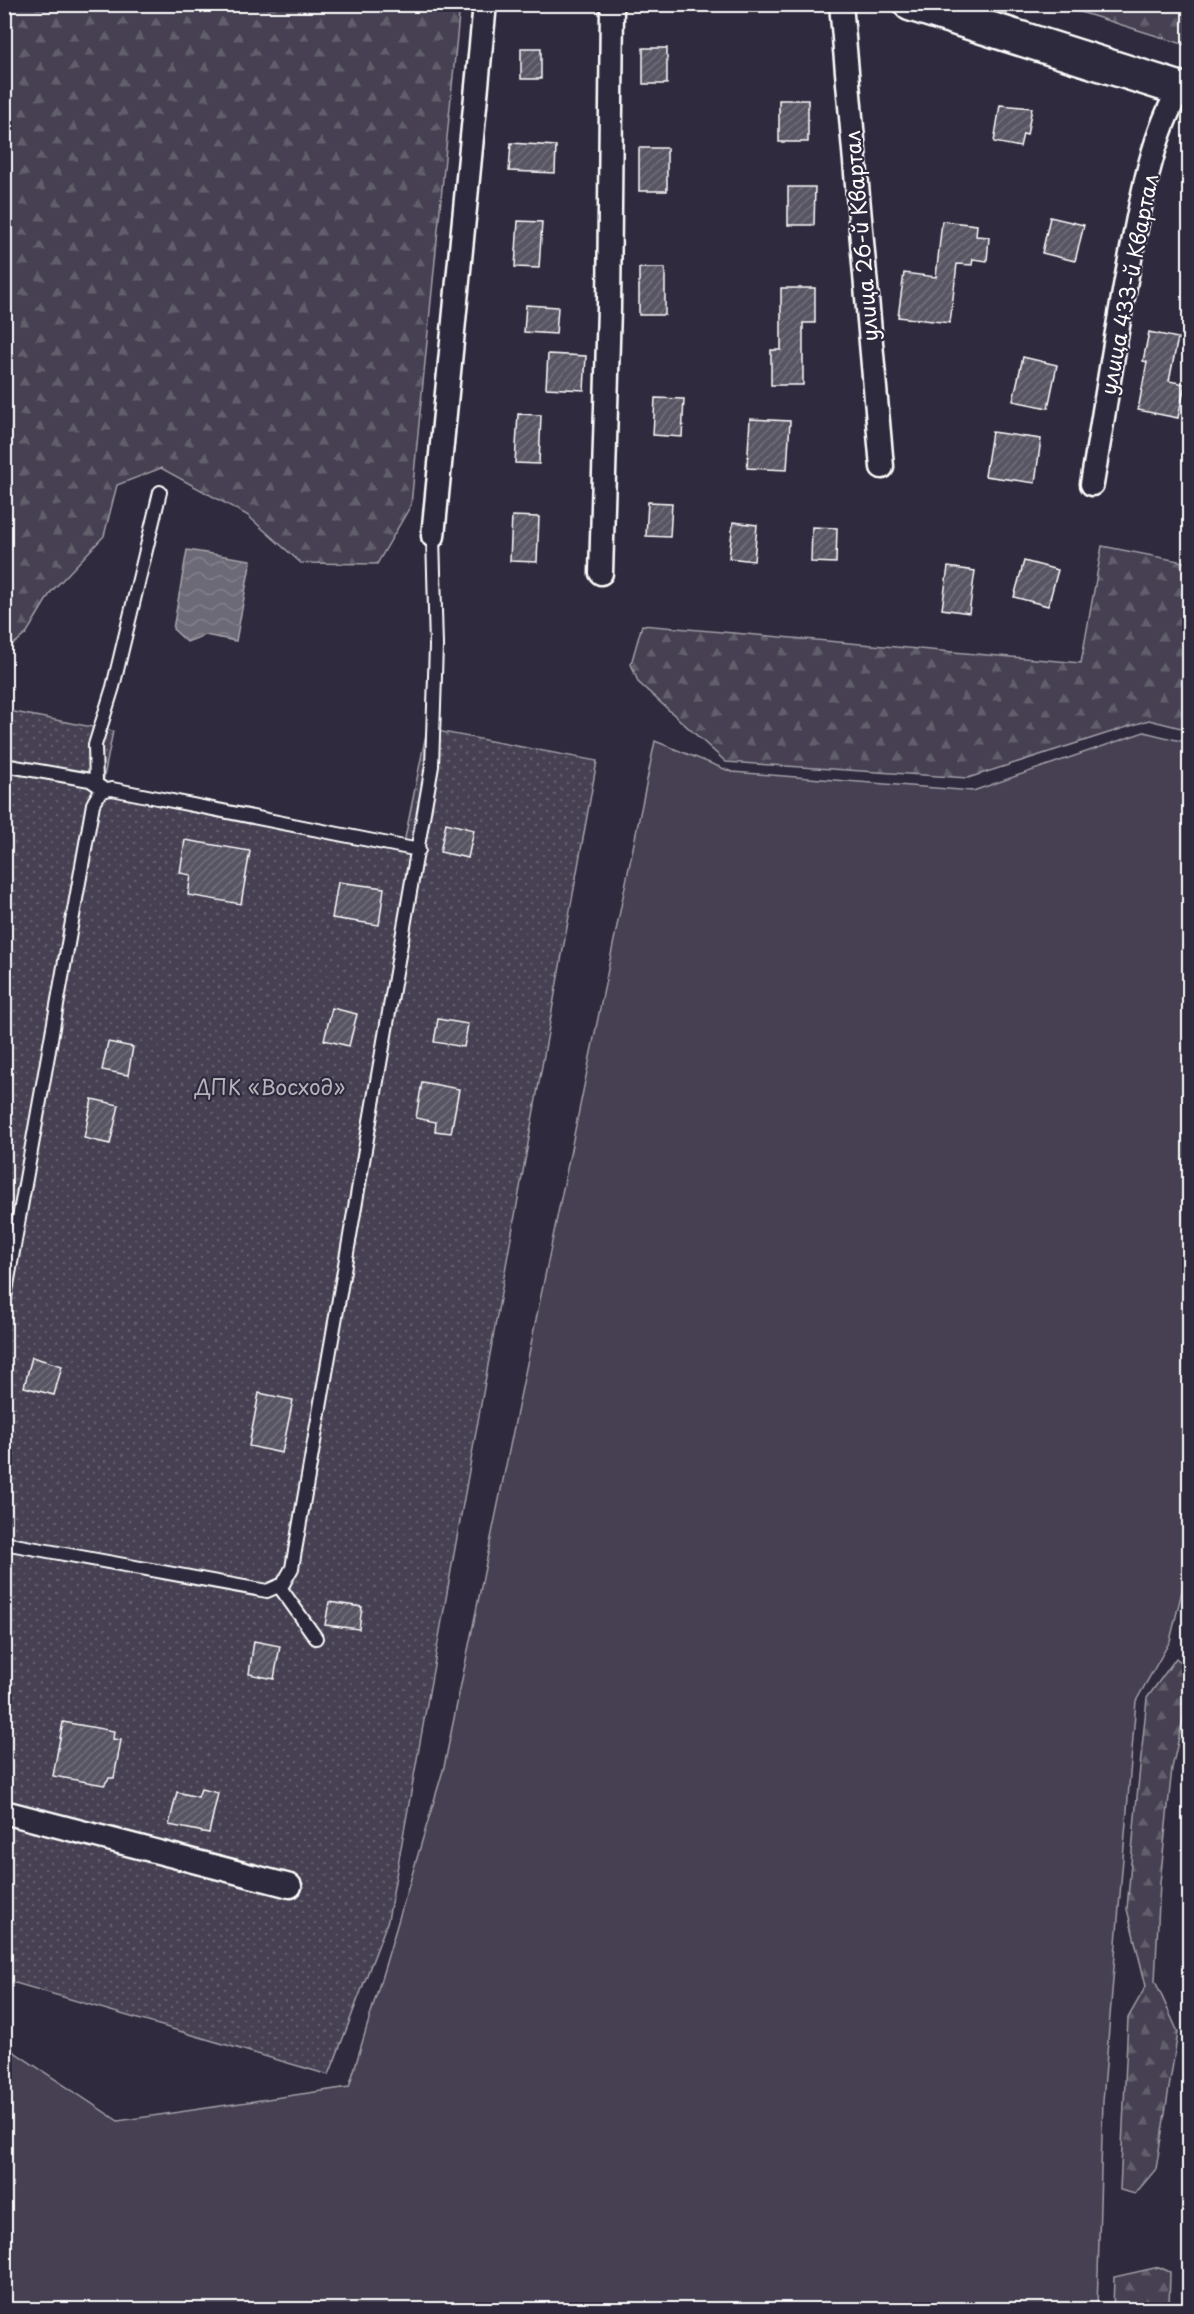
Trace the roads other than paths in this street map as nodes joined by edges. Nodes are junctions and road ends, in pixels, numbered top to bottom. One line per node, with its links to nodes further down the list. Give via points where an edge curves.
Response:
1 (485, 4): 9 (street)
2 (612, 4): 10 (street)
3 (841, 4): 6 (street, улица 26-й Квартал)
4 (911, 4): 5 (street)
5 (1185, 90): 7 (street, улица 433-й Квартал, via 1171,103 1136,225)
6 (882, 467)
7 (1092, 484)
8 (160, 492): 12 (lane, via 113,687 95,745)
9 (433, 536): 13 (lane, via 436,646 432,766)
10 (601, 573)
11 (4, 765): 12 (lane)
12 (100, 786): 13 (lane); 14 (lane, via 93,804)
13 (419, 850): 16 (lane, via 292,1568)
14 (4, 1302)
15 (4, 1543): 16 (lane, via 267,1591)
16 (279, 1586): 17 (lane)
17 (316, 1638)
18 (4, 1812): 19 (street)
19 (290, 1886)

